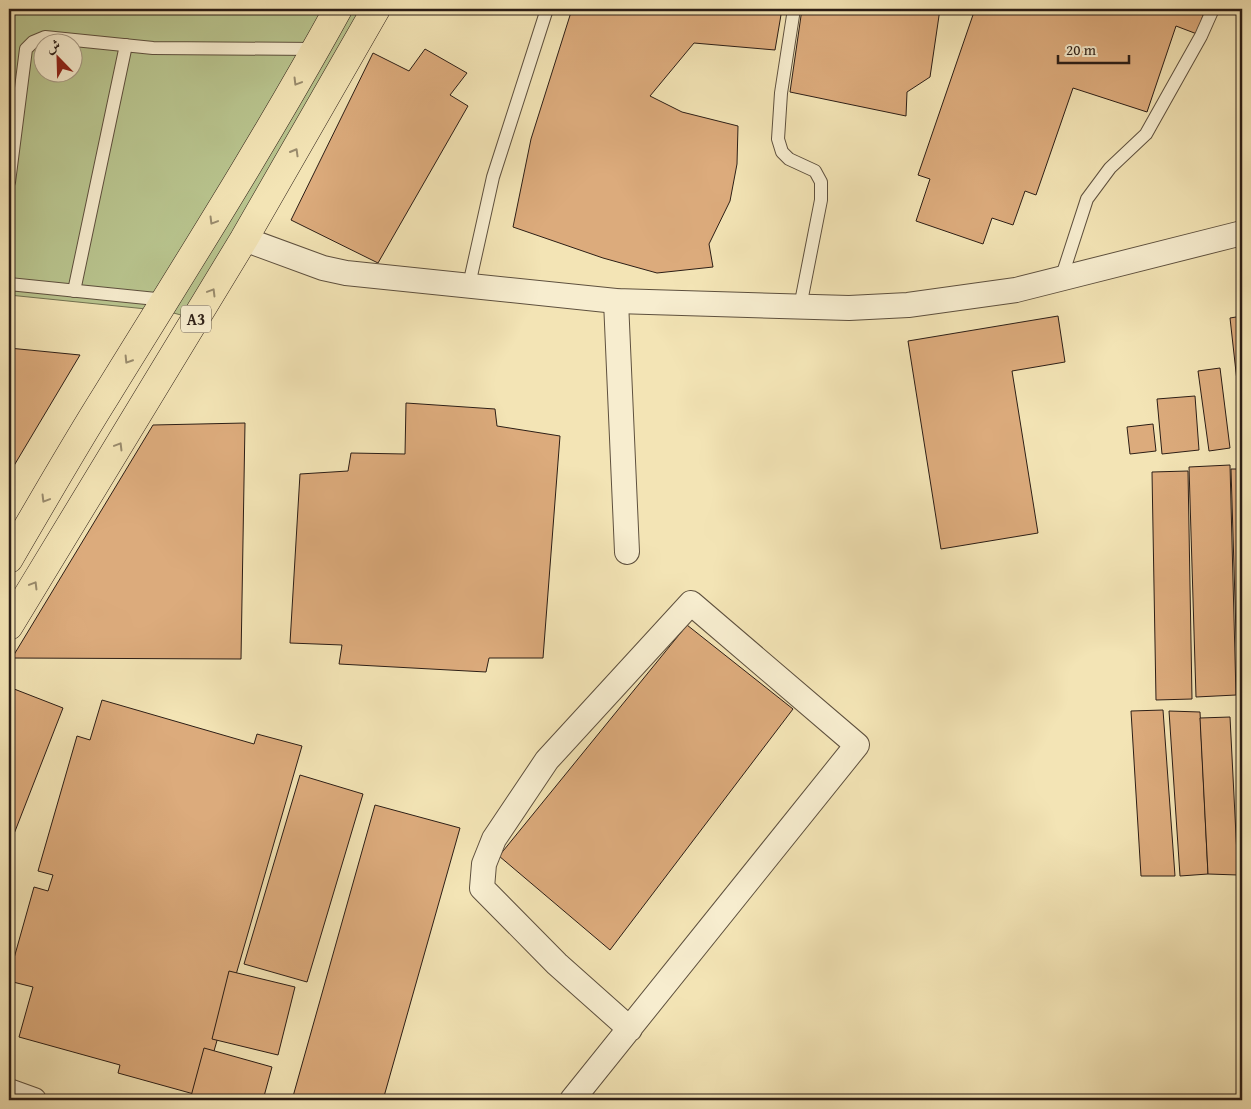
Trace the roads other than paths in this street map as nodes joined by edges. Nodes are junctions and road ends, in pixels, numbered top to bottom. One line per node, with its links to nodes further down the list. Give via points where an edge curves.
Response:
1 (338, 9): 7 (highway, A3)
2 (376, 9): 10 (highway, A3, one-way to 2)
3 (547, 9): 13 (lane, via 493,177)
4 (794, 9): 17 (lane, via 778,139 782,152 789,159 816,171 821,182 821,200)
5 (1213, 9): 11 (lane, via 1146,134 1110,168 1086,200)
6 (126, 45): 7 (lane); 8 (lane, via 45,37 26,49); 14 (lane)
7 (316, 49): 15 (highway, A3, one-way to 15)
8 (9, 182)
9 (1242, 233): 11 (street)
10 (244, 239): 13 (street, via 322,268 346,273); 20 (highway, A3, one-way to 10)
11 (1060, 279): 17 (street, via 1016,290 908,305)
12 (9, 284): 14 (lane)
13 (469, 285): 16 (street)
14 (74, 291): 15 (lane)
15 (166, 300): 19 (highway, A3, one-way to 19)
16 (616, 301): 17 (street); 18 (street)
17 (800, 307)
18 (627, 552)
19 (9, 559)
20 (9, 626)
21 (630, 1029): 21 (street, via 557,964 482,888 484,864 494,839 547,760 690,603 857,746); 24 (street)
22 (9, 1091): 23 (street)
23 (34, 1100)
24 (572, 1100)

